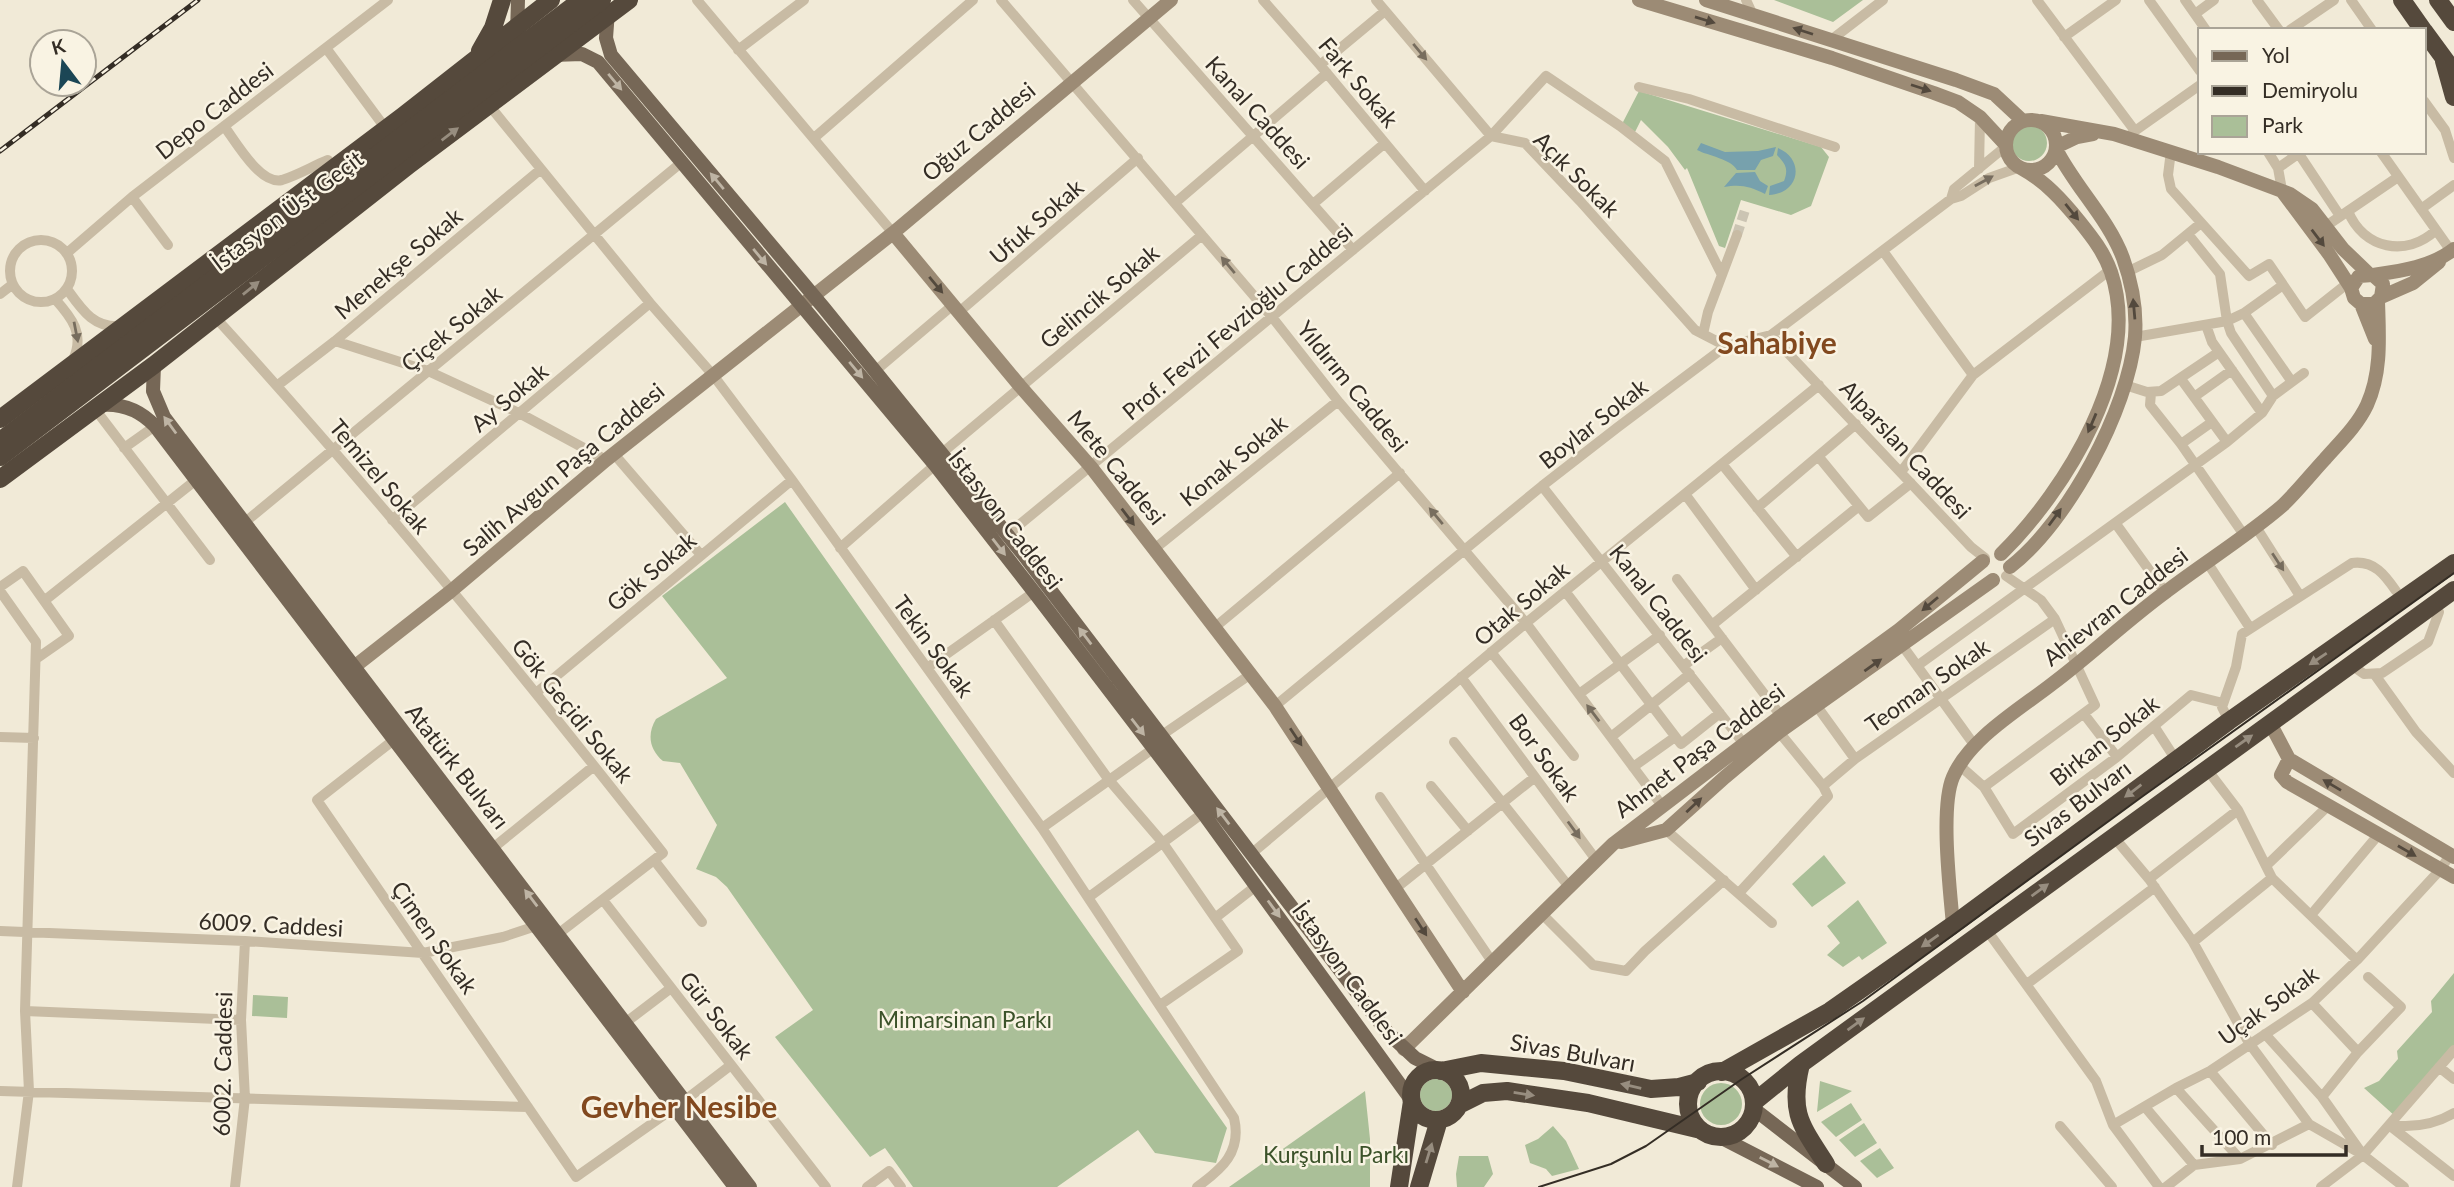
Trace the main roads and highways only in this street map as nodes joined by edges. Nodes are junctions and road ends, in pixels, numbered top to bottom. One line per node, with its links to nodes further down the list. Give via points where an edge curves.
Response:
1 (502, 0): 15 (highway, via 487,40)
2 (518, 0): 11 (main road)
3 (551, 0): 11 (highway)
4 (581, 0): 27 (highway, İstasyon Üst Geçit, bridge)
5 (629, 0): 8 (highway)
6 (2402, 0): 10 (highway)
7 (2438, 0): 9 (highway)
8 (605, 6): 13 (highway); 28 (highway, İstasyon Üst Geçit, bridge); 29 (main road, İstasyon Caddesi, one-way to 8, via 813,295 611,55)
9 (2454, 22)
10 (2423, 28)
11 (516, 29): 13 (main road, İstasyon Caddesi, via 534,51); 15 (highway)
12 (2426, 33): 14 (highway)
13 (558, 54): 20 (highway, one-way to 13); 29 (main road, İstasyon Caddesi, one-way to 29, via 582,54 598,62 800,305)
14 (2443, 57): 16 (highway); 17 (highway)
15 (461, 71): 18 (highway)
16 (2454, 72)
17 (2454, 97)
18 (162, 298): 19 (highway); 20 (highway, via 156,313 162,328 180,337)
19 (126, 325): 21 (highway, via 143,324 156,335 160,350); 22 (highway)
20 (195, 332): 21 (highway)
21 (154, 365): 24 (highway); 43 (main road, Atatürk Bulvarı, one-way to 21, via 625,1023 159,409 153,391)
22 (66, 370): 23 (highway); 24 (highway, via 61,385 67,400 75,407)
23 (28, 398): 25 (highway); 26 (highway, via 46,397 60,407 63,423)
24 (98, 407): 26 (highway); 43 (main road, Atatürk Bulvarı, via 118,405 134,410 155,425 536,926)
25 (0, 419)
26 (56, 439): 30 (highway)
27 (0, 441)
28 (0, 457)
29 (938, 459): 37 (main road, İstasyon Caddesi, one-way to 37, via 1034,592); 37 (main road, İstasyon Caddesi, one-way to 29, via 1007,536)
30 (0, 480)
31 (2454, 551): 35 (highway, via 2396,591)
32 (2454, 563): 35 (highway, Sivas Bulvarı)
33 (2454, 590): 36 (highway, Sivas Bulvarı)
34 (2446, 607): 36 (highway)
35 (2352, 636): 40 (highway, Sivas Bulvarı, one-way to 40, via 1830,1011)
36 (2350, 663): 38 (highway, Sivas Bulvarı, one-way to 36)
37 (1158, 741): 39 (main road, İstasyon Caddesi, one-way to 37, via 1415,1058 1387,1032); 42 (main road, İstasyon Caddesi, one-way to 42, via 1203,813)
38 (1801, 1064): 45 (highway, Sivas Bulvarı); 49 (highway, via 1797,1110)
39 (1441, 1071): 41 (highway, Sivas Bulvarı, one-way to 39, via 1651,1089 1564,1070 1481,1062); 42 (highway, via 1420,1076 1413,1085); 44 (highway, via 1458,1084)
40 (1723, 1072): 41 (highway); 45 (highway, via 1746,1083)
41 (1698, 1082): 47 (highway, via 1690,1093 1689,1107)
42 (1412, 1101): 46 (highway, via 1424,1117); 52 (highway)
43 (679, 1104): 50 (main road, Atatürk Bulvarı); 51 (main road, Atatürk Bulvarı)
44 (1459, 1105): 46 (highway, via 1453,1114); 47 (highway, one-way to 47, via 1483,1093 1507,1091)
45 (1754, 1105): 48 (highway, via 1745,1127); 49 (main road)
46 (1439, 1120): 53 (highway, one-way to 46)
47 (1701, 1130): 48 (highway)
48 (1720, 1137): 54 (main road, one-way to 54)
49 (1826, 1164): 55 (main road)
50 (730, 1185)
51 (750, 1187)
52 (1399, 1187)
53 (1419, 1187)
54 (1817, 1187)
55 (1855, 1187)

